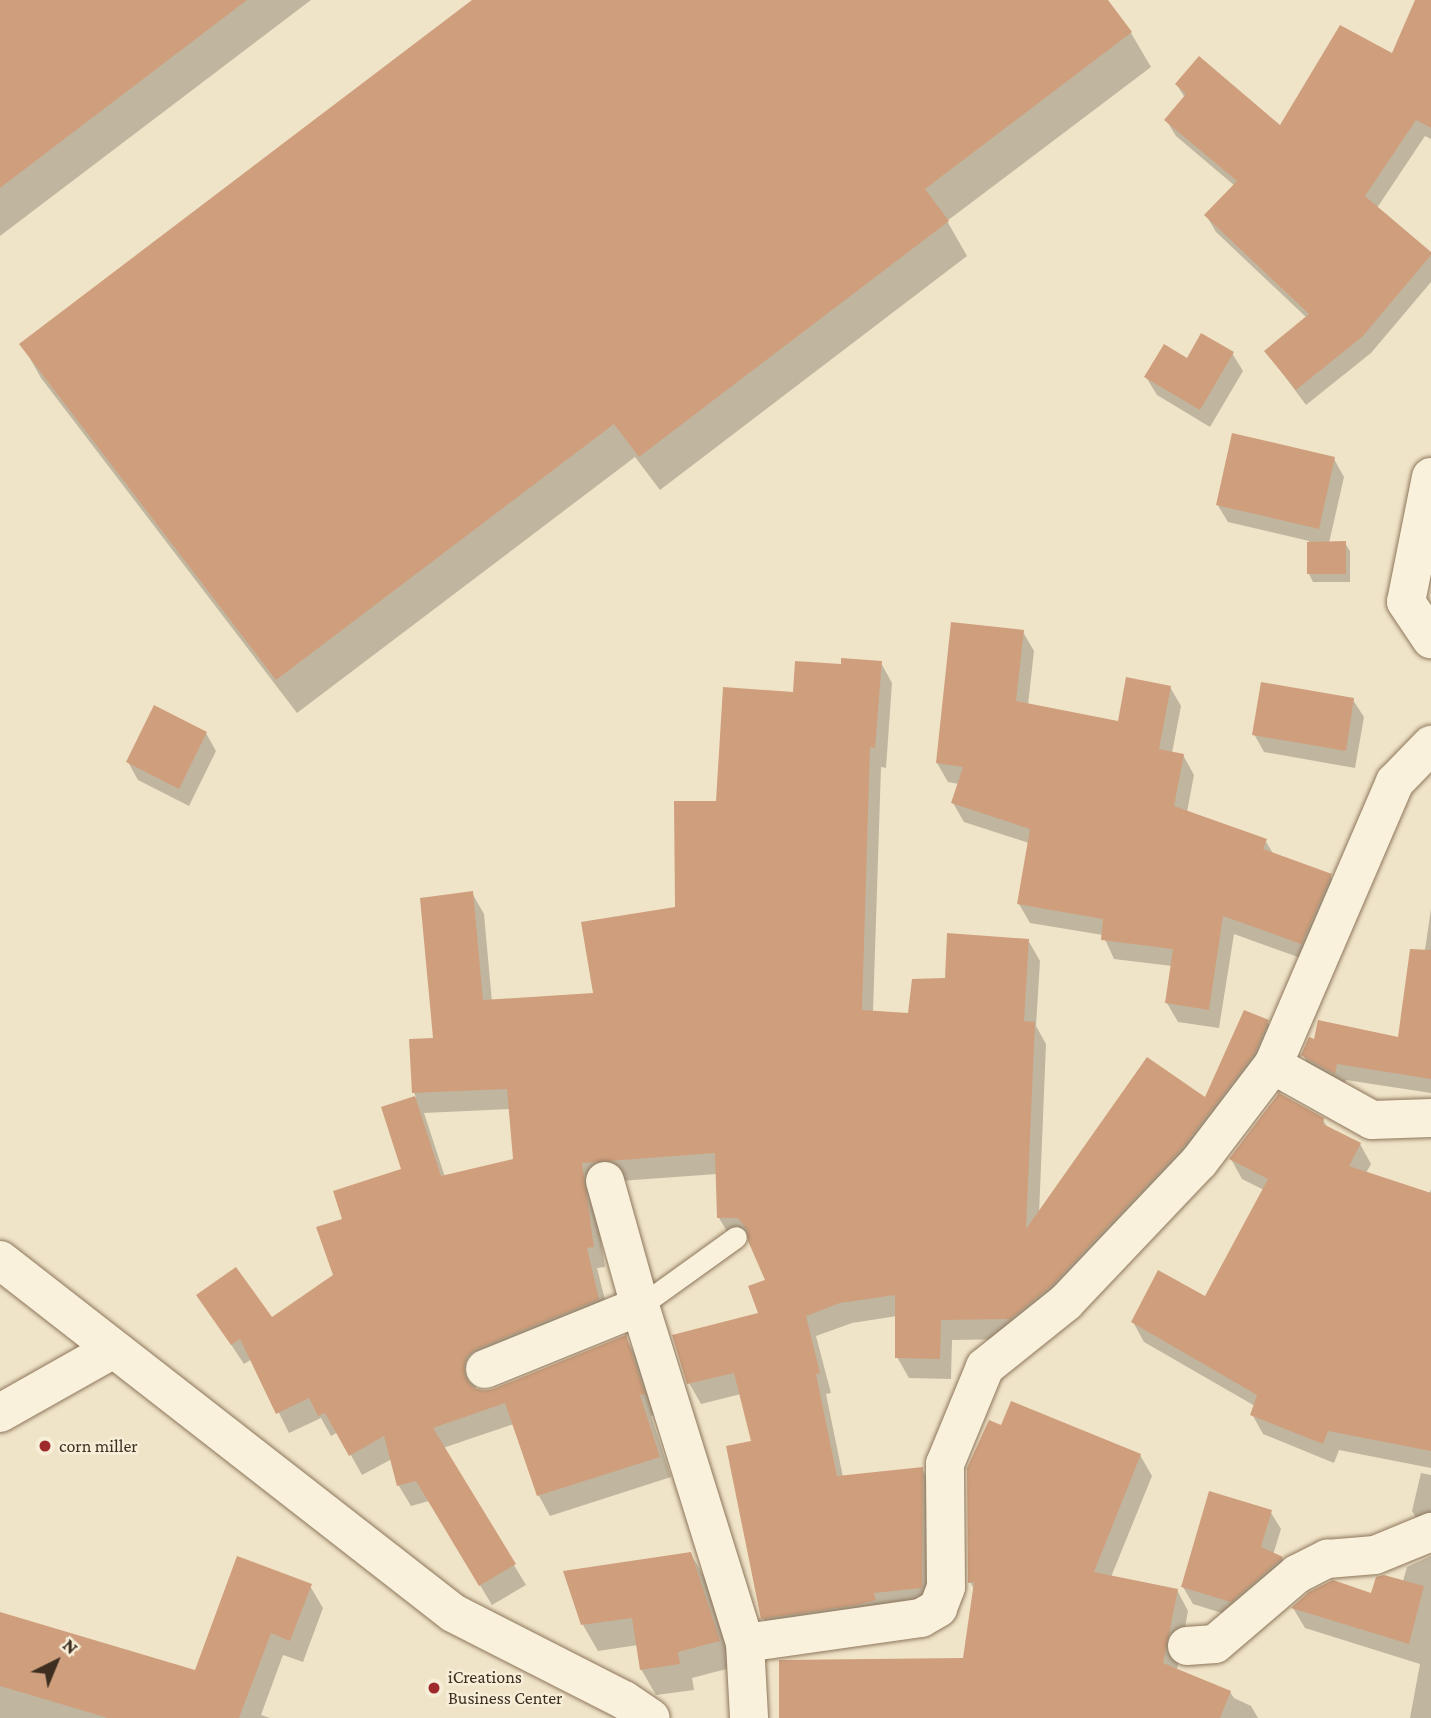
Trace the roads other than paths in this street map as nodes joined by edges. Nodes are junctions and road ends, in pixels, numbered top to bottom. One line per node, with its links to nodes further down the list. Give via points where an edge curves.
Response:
1 (1431, 477): 2 (street, via 1406,603)
2 (1431, 639)
3 (1431, 745): 4 (street, via 1395,782)
4 (1273, 1065): 5 (street, via 1373,1119); 14 (street, via 1199,1162 1066,1303 985,1367 945,1464 946,1587 938,1608 922,1618)
5 (1431, 1118)
6 (606, 1181): 9 (street)
7 (736, 1237): 9 (lane)
8 (0, 1260): 10 (street)
9 (640, 1306): 11 (street); 14 (street)
10 (112, 1350): 12 (street); 16 (street, via 453,1613)
11 (485, 1369)
12 (0, 1413)
13 (1431, 1532): 15 (street, via 1375,1555 1327,1559 1297,1574 1215,1644)
14 (745, 1643): 17 (street)
15 (1187, 1646)
16 (651, 1718)
17 (749, 1718)

